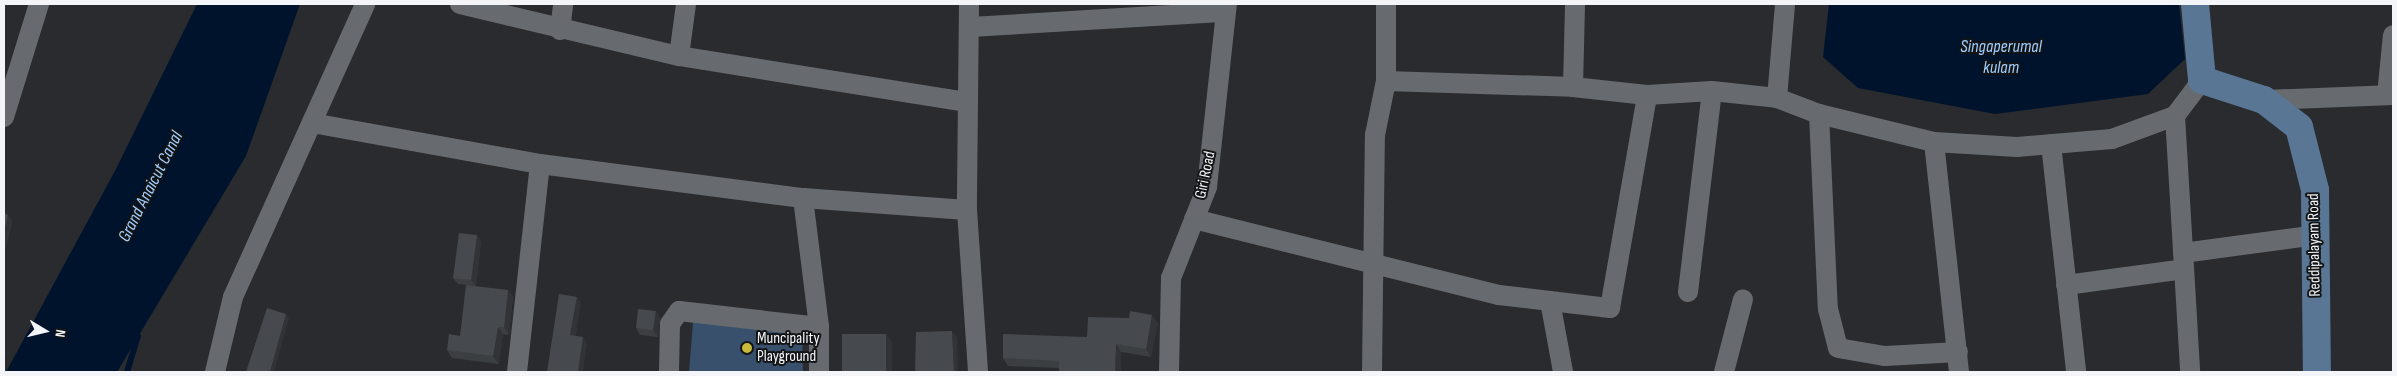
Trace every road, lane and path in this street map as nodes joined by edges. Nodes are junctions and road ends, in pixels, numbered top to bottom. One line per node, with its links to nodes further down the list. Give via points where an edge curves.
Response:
1 (38, 4): 25 (street)
2 (365, 4): 28 (street)
3 (460, 4): 13 (street)
4 (563, 4): 13 (street)
5 (686, 4): 15 (street)
6 (969, 4): 12 (street)
7 (1386, 4): 17 (street)
8 (1575, 4): 18 (street)
9 (1785, 4): 22 (street)
10 (2195, 4): 16 (main road)
11 (1226, 8): 12 (street); 34 (street, Giri Road, via 1207,187)
12 (970, 27): 24 (street)
13 (560, 30): 15 (street)
14 (2393, 35): 21 (street)
15 (680, 56): 24 (street)
16 (2202, 80): 23 (main road, Reddipalayam Road); 27 (street)
17 (1386, 81): 18 (street); 37 (street, via 1375,135)
18 (1574, 87): 20 (street)
19 (1712, 91): 20 (street); 22 (street); 39 (street)
20 (1647, 95): 41 (street, via 1610,308)
21 (2390, 95): 23 (street)
22 (1777, 98): 26 (street)
23 (2264, 100): 35 (main road, Reddipalayam Road, via 2299,127 2316,190)
24 (967, 102): 33 (street)
25 (5, 108)
26 (1819, 114): 29 (street); 43 (street, via 1828,309 1838,348 1885,356)
27 (2175, 116): 30 (street, via 2112,139); 36 (street)
28 (312, 123): 31 (street); 44 (street, via 233,296)
29 (1934, 142): 30 (street, via 2017,147); 43 (street)
30 (2051, 144): 38 (street)
31 (540, 164): 32 (street); 45 (street)
32 (803, 198): 33 (street); 42 (street)
33 (967, 210): 48 (street)
34 (1194, 220): 37 (street); 49 (street, Giri Road, via 1171,278)
35 (2316, 235): 36 (street); 56 (main road, Reddipalayam Road)
36 (2183, 261): 38 (street); 55 (street)
37 (1374, 266): 41 (street, via 1499,295); 50 (street)
38 (2066, 285): 54 (street)
39 (1688, 292)
40 (1743, 300): 52 (street)
41 (1550, 301): 51 (street)
42 (818, 327): 46 (street, via 679,311 670,324); 47 (street)
43 (1958, 352): 53 (street)
44 (215, 372)
45 (517, 372)
46 (669, 372)
47 (819, 372)
48 (978, 372)
49 (1169, 372)
50 (1372, 372)
51 (1563, 372)
52 (1724, 372)
53 (1959, 372)
54 (2076, 372)
55 (2190, 372)
56 (2317, 372)

